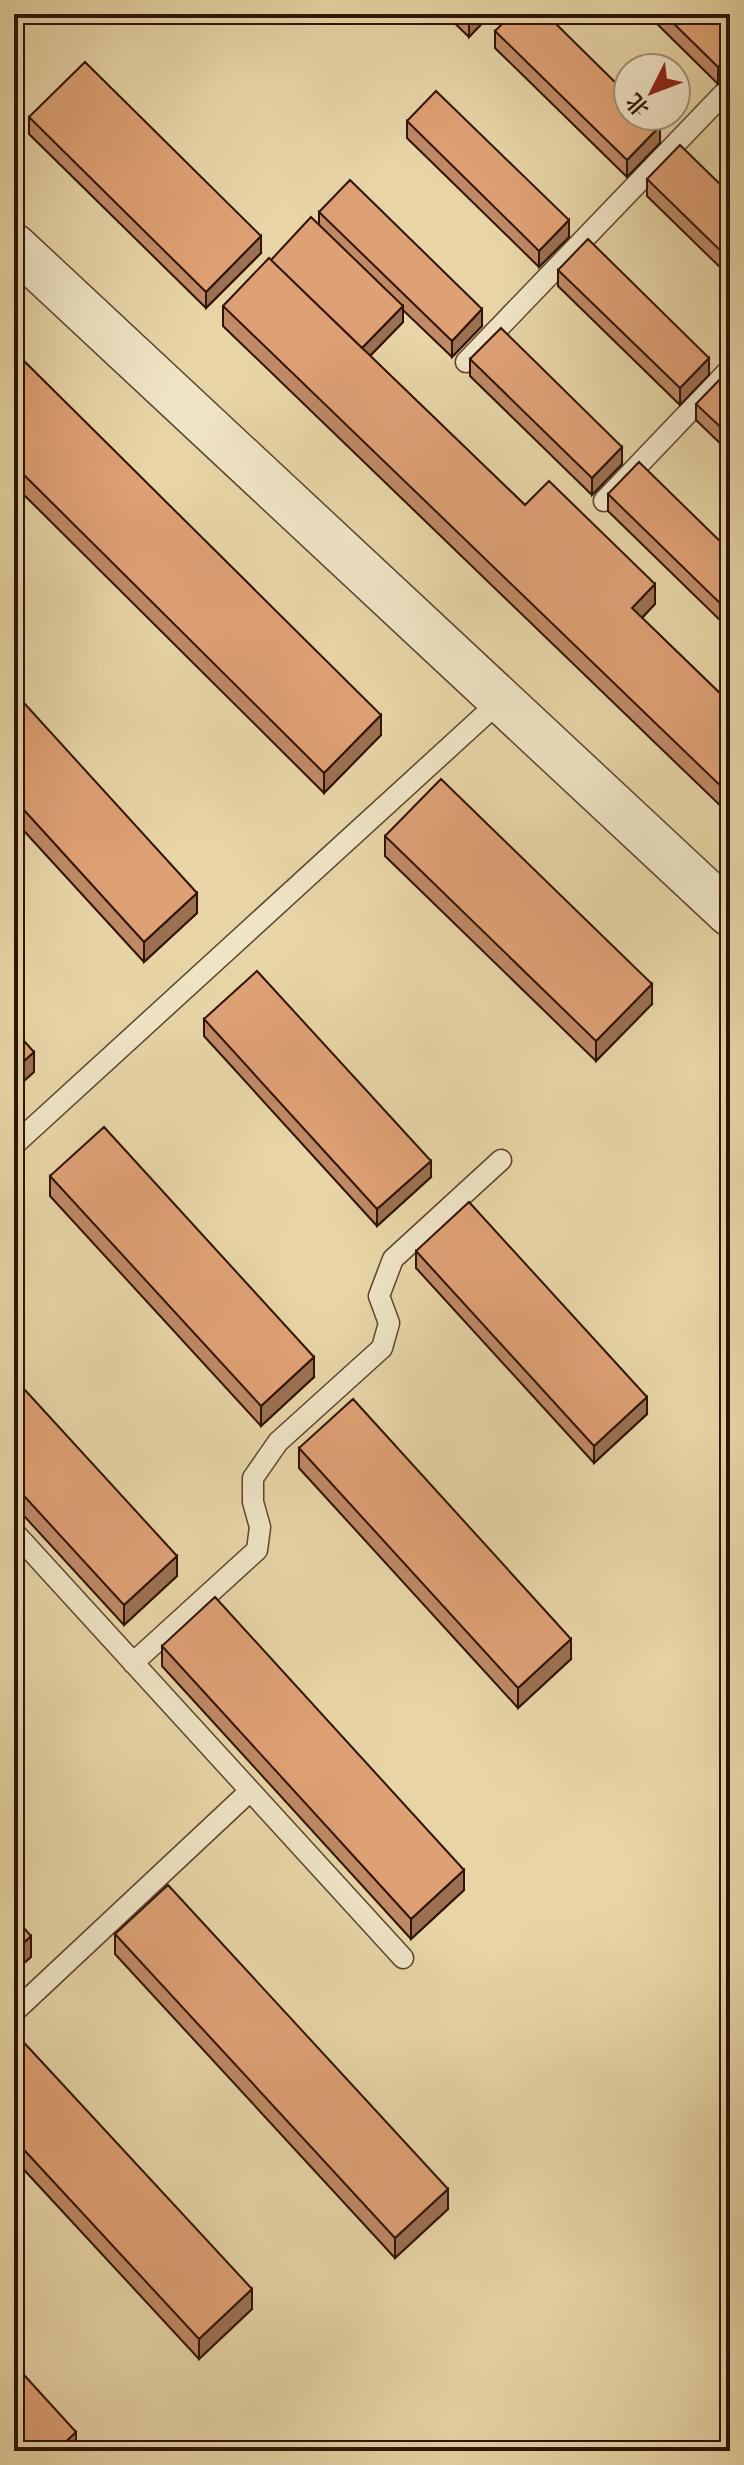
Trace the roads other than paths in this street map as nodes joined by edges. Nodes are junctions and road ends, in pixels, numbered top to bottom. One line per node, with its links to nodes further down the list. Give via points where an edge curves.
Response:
1 (730, 87): 3 (lane)
2 (14, 246): 6 (street)
3 (466, 362)
4 (730, 369): 5 (lane)
5 (604, 501)
6 (501, 700): 7 (street); 8 (lane)
7 (730, 914)
8 (14, 1145)
9 (501, 1160): 11 (lane, via 393,1259 379,1296 389,1323 382,1348 278,1442 253,1478 260,1527 257,1550)
10 (14, 1532): 11 (lane)
11 (133, 1663): 12 (lane)
12 (250, 1791): 13 (lane); 14 (lane)
13 (403, 1958)
14 (14, 2012)

